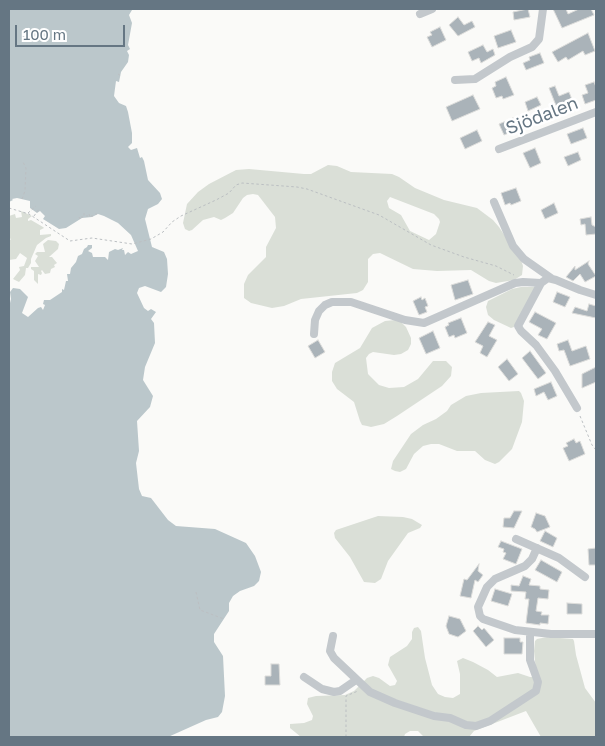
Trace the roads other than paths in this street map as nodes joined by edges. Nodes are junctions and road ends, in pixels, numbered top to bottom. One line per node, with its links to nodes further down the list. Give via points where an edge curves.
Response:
1 (432, 9): 3 (street)
2 (543, 9): 4 (street, via 539,39 532,47 475,79)
3 (420, 14)
4 (455, 80)
5 (596, 112): 6 (street, Sjödalen)
6 (499, 149)
7 (494, 202): 8 (street, via 514,246 524,259)
8 (552, 278): 9 (street); 10 (street)
9 (541, 283): 11 (street, via 515,283 424,323 351,302 332,302 319,311); 12 (street, via 519,328 551,365)
10 (596, 295)
11 (314, 334)
12 (577, 408)
13 (516, 539): 14 (street)
14 (537, 548): 15 (street, via 559,558); 16 (street, via 525,566 491,582 478,607 478,614 483,619)
15 (585, 577)
16 (530, 632): 17 (street); 20 (street, via 530,660 538,682 536,691 484,724 466,725 434,716 378,696)
17 (596, 634)
18 (333, 636): 20 (street, via 332,655)
19 (304, 677): 20 (street, via 322,689 334,692)
20 (356, 680)

